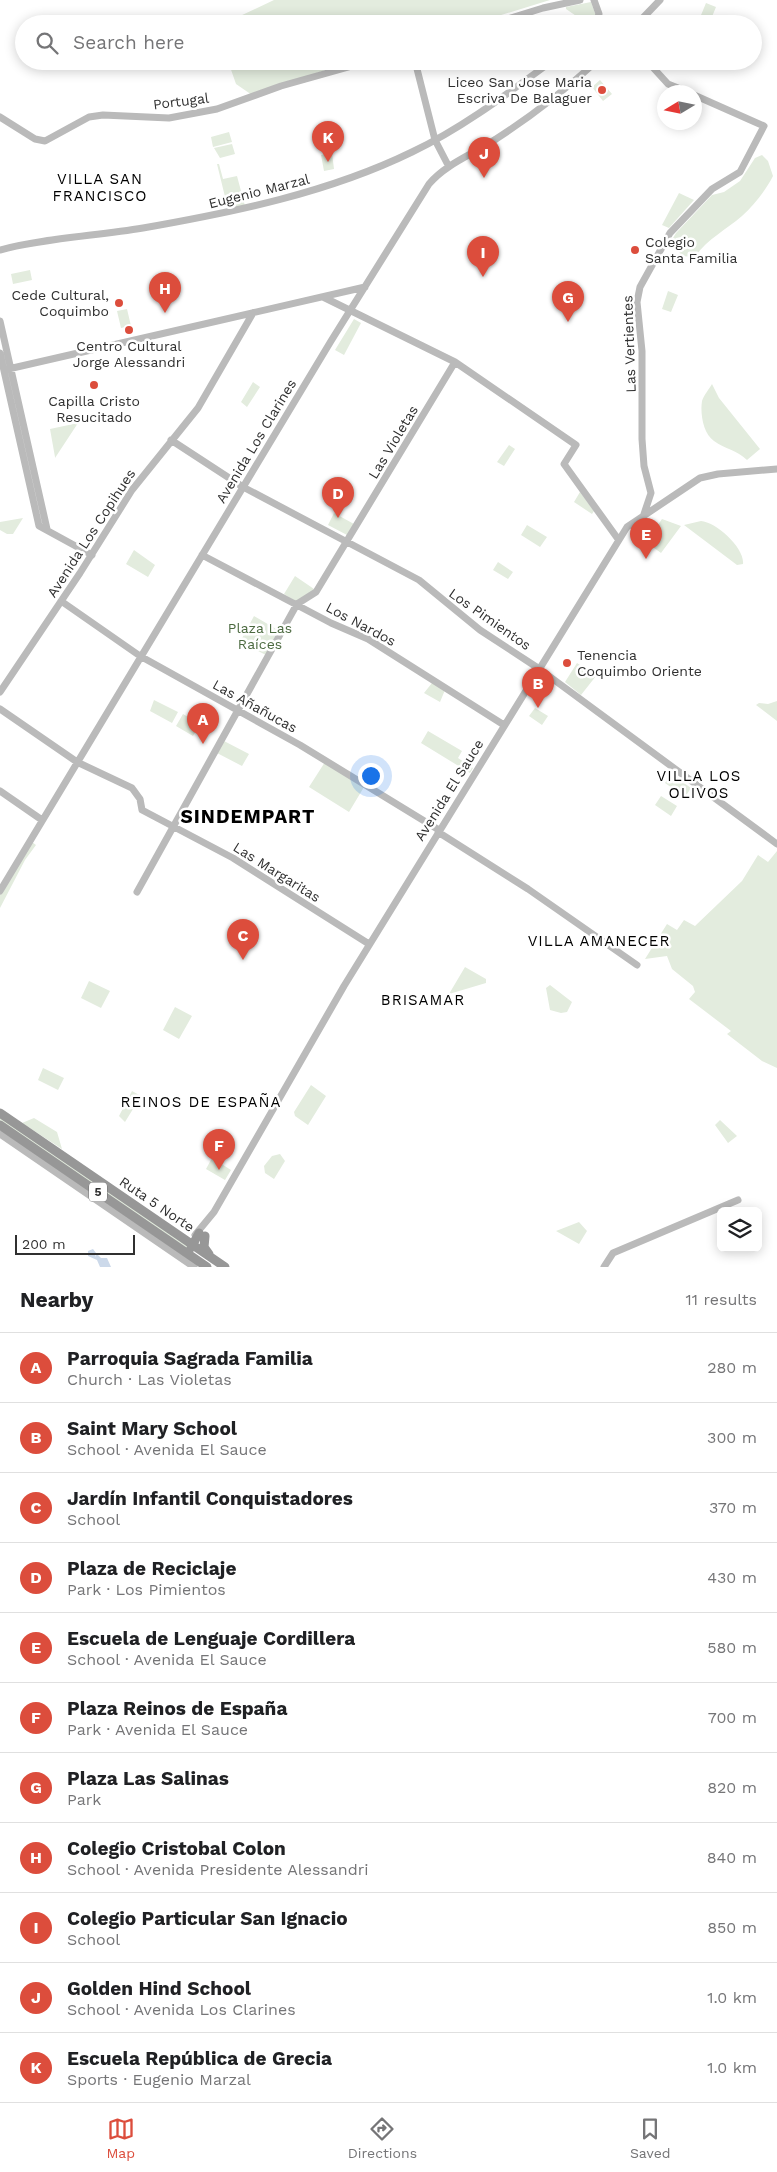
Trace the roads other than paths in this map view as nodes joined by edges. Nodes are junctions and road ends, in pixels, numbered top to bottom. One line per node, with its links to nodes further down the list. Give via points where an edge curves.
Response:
1 (580, 0): 4 (main road)
2 (594, 0): 5 (main road)
3 (660, 0): 6 (main road)
4 (521, 15)
5 (599, 15)
6 (646, 15)
7 (338, 70): 14 (main road, Portugal, via 217,109 169,118 89,117 45,141 35,139)
8 (417, 70): 15 (main road)
9 (540, 70): 15 (main road, Eugenio Marzal, via 489,108)
10 (587, 70): 16 (main road, Avenida Los Clarines, via 496,140)
11 (655, 70): 12 (main road)
12 (670, 85)
13 (702, 99): 29 (main road, Las Vertientes, via 764,126 740,172 712,189 670,233 640,287 642,440 651,493)
14 (0, 117)
15 (435, 140): 16 (main road); 17 (main road, Eugenio Marzal, via 378,168 310,192 224,213)
16 (448, 167): 18 (main road, Avenida Los Clarines, via 429,184)
17 (0, 250)
18 (365, 287): 19 (main road); 20 (main road, Avenida Los Clarines)
19 (323, 297): 20 (main road); 21 (main road)
20 (350, 310): 24 (main road); 28 (main road, Avenida Los Clarines)
21 (253, 313): 25 (main road); 26 (main road, Avenida Los Copihues, via 198,408)
22 (0, 321): 25 (main road)
23 (0, 353): 25 (main road)
24 (454, 362): 31 (main road, via 576,445 564,464); 32 (main road, Las Violetas)
25 (7, 369): 30 (main road); 30 (main road, via 39,526)
26 (171, 440): 28 (main road, Los Pimientos); 34 (main road, Avenida Los Copihues, via 132,490)
27 (777, 468): 29 (main road, Avenida El Sauce, via 700,478)
28 (243, 487): 32 (main road, Los Pimientos); 33 (main road, Avenida Los Clarines)
29 (644, 514): 31 (main road, Avenida El Sauce, via 626,527)
30 (46, 529): 34 (main road)
31 (618, 539): 38 (main road, Avenida El Sauce)
32 (346, 541): 36 (main road, Las Violetas, via 316,592); 38 (main road, Los Pimientos, via 419,580 480,630)
33 (202, 554): 36 (main road, Los Nardos); 37 (main road, Avenida Los Clarines)
34 (92, 555): 35 (main road, Avenida Los Copihues)
35 (62, 601): 37 (main road, Las Añañucas); 39 (main road, Avenida Los Copihues)
36 (297, 604): 41 (main road, Las Violetas); 42 (main road, Los Nardos, via 368,639)
37 (140, 656): 41 (main road, Las Añañucas); 43 (main road, Avenida Los Clarines)
38 (538, 668): 42 (main road, Avenida El Sauce); 48 (main road, Los Pimientos)
39 (0, 692)
40 (0, 709): 43 (main road, Las Margaritas)
41 (238, 711): 46 (main road, Las Violetas); 47 (main road, Las Añañucas, via 300,745)
42 (504, 724): 47 (main road, Avenida El Sauce)
43 (77, 762): 45 (main road, Avenida Los Clarines); 46 (main road, Las Margaritas, via 132,788 140,799 142,810)
44 (0, 791): 45 (main road)
45 (42, 820): 49 (main road, Avenida Los Clarines)
46 (173, 827): 50 (main road, Las Violetas); 51 (main road, Las Margaritas, via 246,866)
47 (439, 831): 51 (main road, Avenida El Sauce); 52 (main road, Las Añañucas)
48 (777, 844)
49 (0, 891)
50 (137, 892)
51 (370, 944): 57 (main road, Avenida El Sauce)
52 (637, 966)
53 (0, 1113): 58 (highway, Ruta 5 Norte / 5)
54 (0, 1125): 61 (highway, Ruta 5 Norte / 5)
55 (0, 1134): 61 (main road)
56 (738, 1200): 65 (main road, via 613,1254)
57 (200, 1235): 58 (highway); 59 (highway); 60 (highway)
58 (180, 1236): 59 (highway, Ruta 5 Norte / 5)
59 (192, 1245): 60 (highway, Ruta 5 Norte / 5); 61 (highway)
60 (212, 1258): 64 (highway, Ruta 5 Norte / 5)
61 (195, 1263): 62 (highway); 63 (highway, Ruta 5 Norte / 5)
62 (203, 1267)
63 (207, 1267)
64 (225, 1267)
65 (604, 1267)

